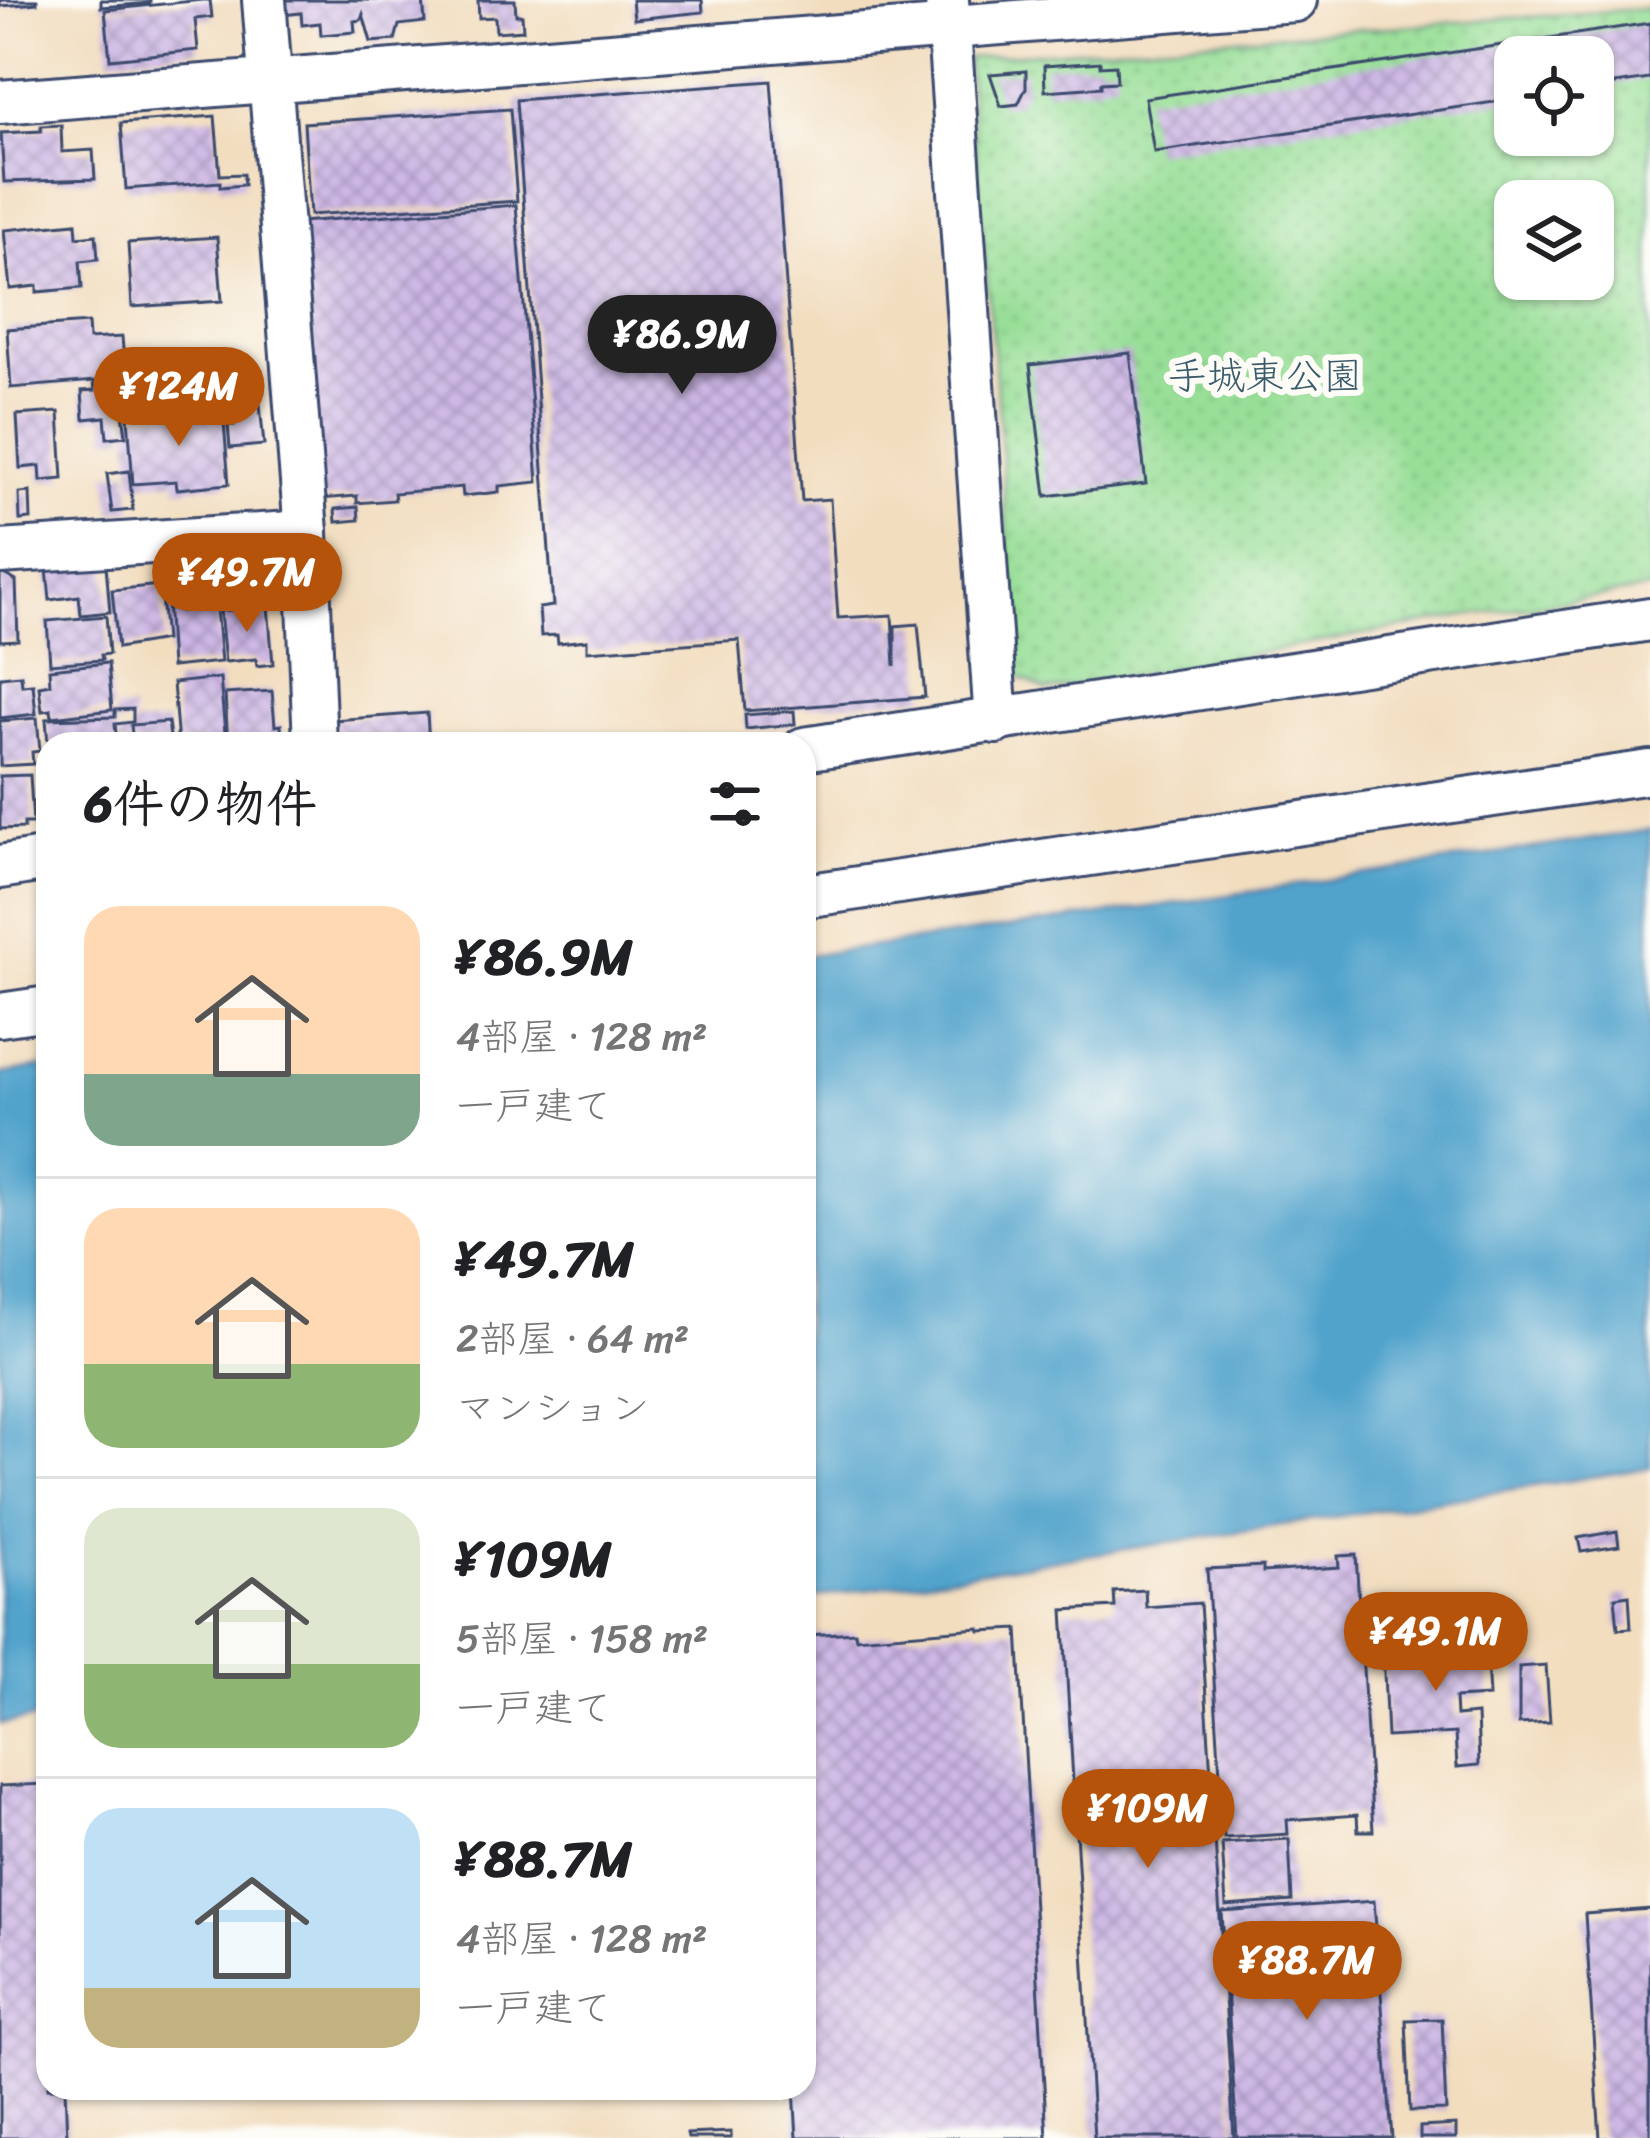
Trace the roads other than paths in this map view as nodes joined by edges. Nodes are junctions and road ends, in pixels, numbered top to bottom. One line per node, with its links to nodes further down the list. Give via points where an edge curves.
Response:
1 (264, 0): 4 (street)
2 (1295, 0): 3 (street)
3 (947, 12): 4 (street); 9 (street)
4 (269, 84): 5 (street); 6 (street)
5 (0, 102)
6 (306, 532): 7 (street); 10 (street)
7 (0, 552)
8 (1650, 619): 9 (street)
9 (996, 722): 11 (street)
10 (314, 732)
11 (816, 747)
12 (1650, 772): 15 (street)
13 (36, 862): 14 (street)
14 (0, 867)
15 (816, 894)
16 (36, 1010): 17 (street)
17 (0, 1015)

